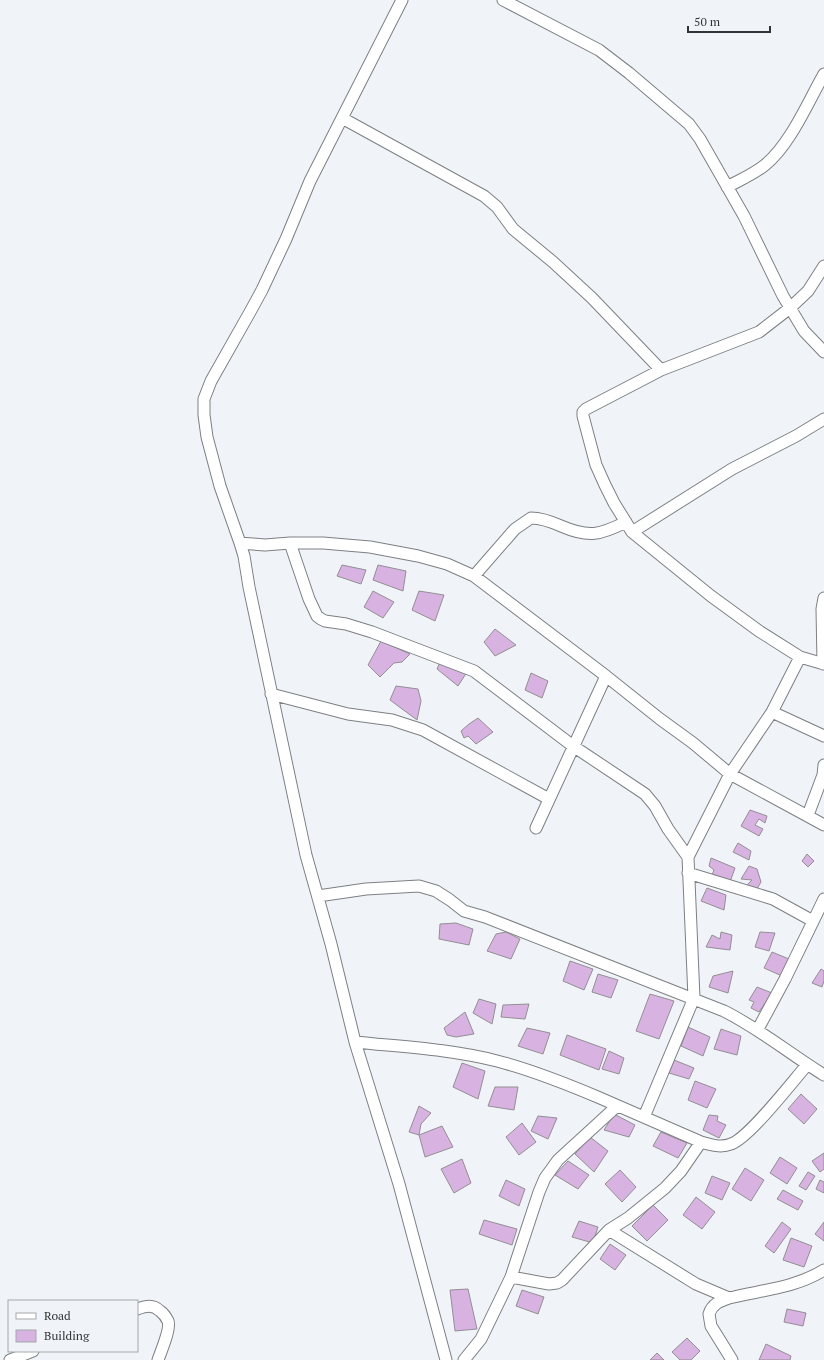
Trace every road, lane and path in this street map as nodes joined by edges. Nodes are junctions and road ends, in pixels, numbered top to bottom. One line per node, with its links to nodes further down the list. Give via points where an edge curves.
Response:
1 (402, 0): 4 (street)
2 (510, 2): 5 (street, via 599,50 681,116 694,131)
3 (824, 74): 5 (street, via 795,127 779,149 765,165)
4 (342, 118): 9 (street, via 484,196 497,207 513,229 592,298); 12 (street, via 310,181 262,290 211,381 204,399 207,437 220,486)
5 (727, 187): 7 (street)
6 (824, 266): 7 (street, via 808,291)
7 (790, 308): 8 (street, via 804,331); 9 (street, via 758,332)
8 (824, 352)
9 (661, 370): 11 (street, via 586,409 583,414 596,465)
10 (824, 419): 11 (street)
11 (629, 527): 14 (street, via 593,534 569,530 549,521 531,518 515,529); 16 (street, via 711,596)
12 (240, 543): 13 (street); 19 (street)
13 (290, 543): 14 (street, via 344,544 392,551 447,564); 22 (street, via 309,599 321,619 372,632 474,671)
14 (474, 576): 18 (street)
15 (824, 598): 17 (street, via 821,618)
16 (800, 657): 17 (street); 20 (street)
17 (823, 664)
18 (606, 676): 22 (street); 24 (street)
19 (271, 694): 25 (street, via 348,714 392,720 423,730); 31 (street, via 306,855)
20 (772, 712): 21 (street); 24 (street)
21 (824, 736)
22 (573, 746): 25 (street); 29 (street, via 645,794)
23 (824, 772): 26 (street)
24 (730, 774): 26 (street); 29 (street)
25 (549, 799): 28 (street)
26 (808, 815): 27 (street)
27 (824, 824)
28 (536, 828)
29 (688, 857): 30 (street)
30 (688, 873): 33 (street, via 773,899); 34 (street)
31 (318, 896): 34 (street, via 366,889 424,887 470,914 485,917); 36 (street)
32 (824, 899): 33 (street)
33 (813, 921): 35 (street)
34 (694, 998): 35 (street); 40 (street)
35 (758, 1029): 37 (street)
36 (355, 1042): 39 (street, via 433,1049 498,1061); 50 (street, via 398,1184)
37 (807, 1065): 38 (street); 41 (street, via 737,1141 720,1146)
38 (823, 1073)
39 (617, 1106): 40 (street); 44 (street, via 558,1160 545,1178)
40 (644, 1117): 41 (street)
41 (701, 1142): 42 (street, via 681,1171 665,1188)
42 (610, 1230): 44 (street, via 557,1283 549,1284); 45 (street, via 696,1284)
43 (824, 1270): 45 (street, via 791,1285)
44 (511, 1277): 51 (street, via 481,1339)
45 (730, 1298): 52 (street, via 714,1305 709,1318 711,1326)
46 (138, 1309): 49 (street, via 152,1306 168,1320 168,1329)
47 (30, 1352): 48 (street)
48 (10, 1360)
49 (158, 1360)
50 (446, 1360)
51 (464, 1360)
52 (732, 1360)

